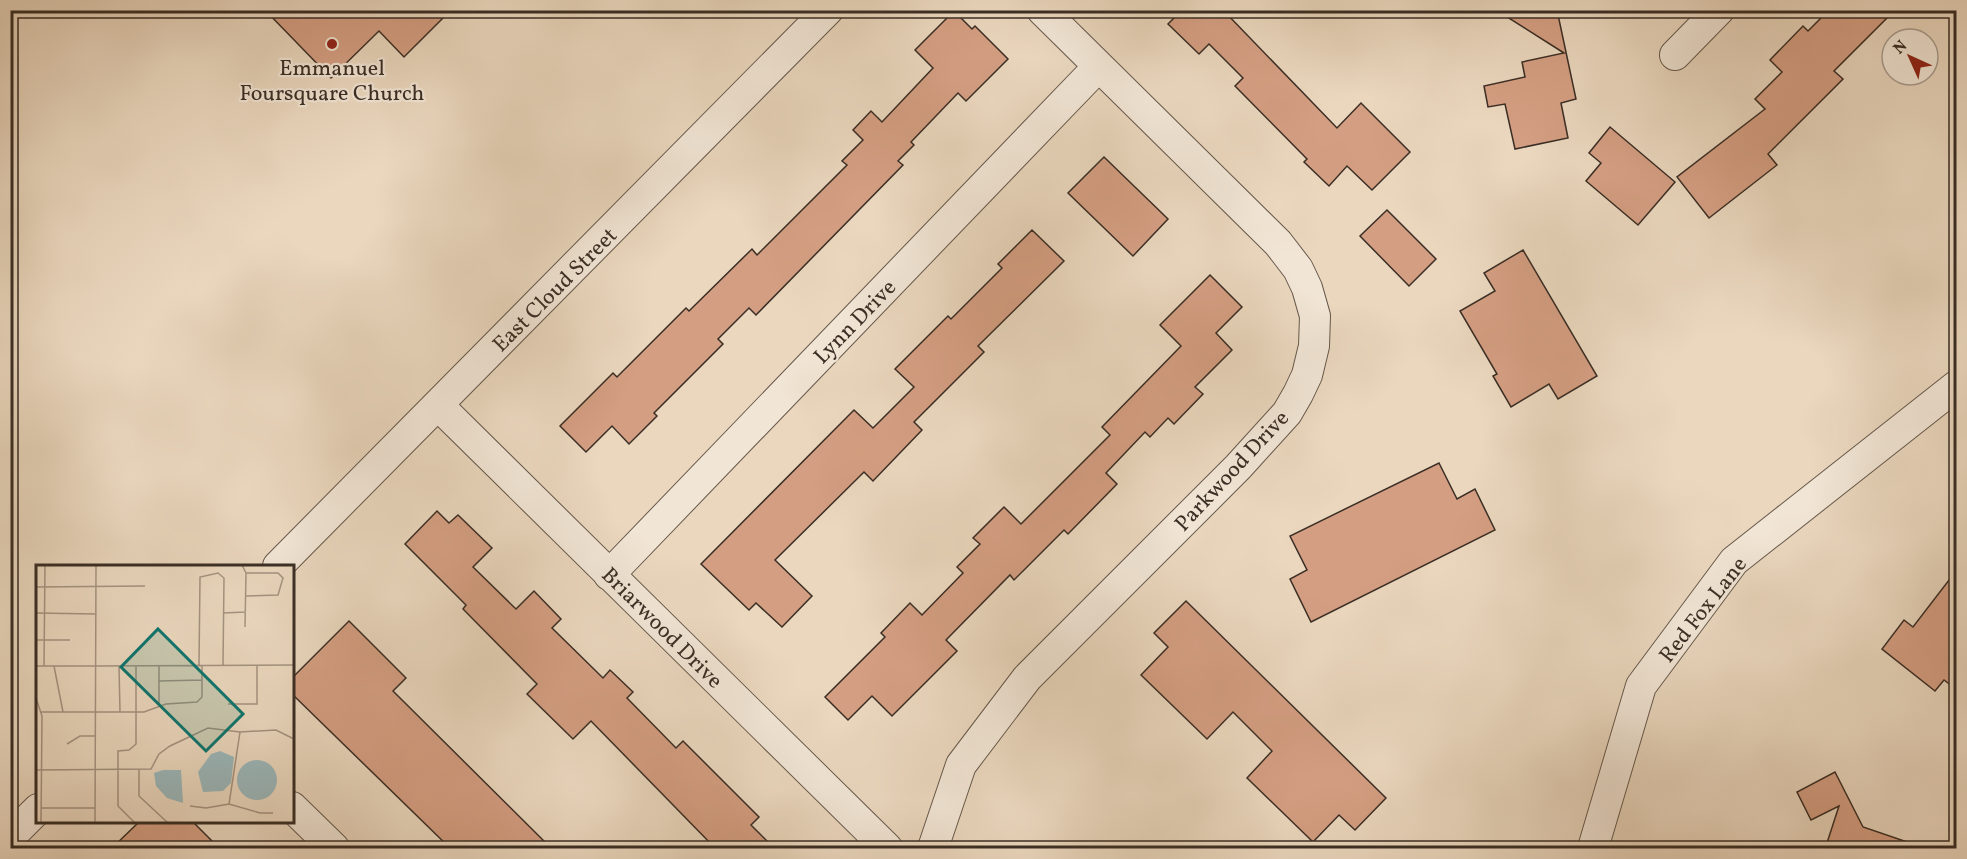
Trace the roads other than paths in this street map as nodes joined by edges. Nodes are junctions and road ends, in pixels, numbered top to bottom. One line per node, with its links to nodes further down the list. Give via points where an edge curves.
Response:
1 (828, 10): 7 (street, East Cloud Street)
2 (1042, 10): 5 (street, Parkwood Drive)
3 (1719, 10): 4 (street)
4 (1675, 56)
5 (1098, 67): 9 (street, Lynn Drive); 15 (street, Parkwood Drive, via 1278,243 1307,288 1315,316 1314,346 1307,375 1287,412 1238,467 1020,687 961,765)
6 (1956, 386): 16 (street, Red Fox Lane, via 1734,561 1641,686)
7 (439, 406): 8 (street, East Cloud Street); 9 (street, Briarwood Drive)
8 (280, 565)
9 (609, 575): 14 (street, Briarwood Drive)
10 (294, 809): 13 (street)
11 (36, 811): 12 (street)
12 (10, 837)
13 (334, 849)
14 (887, 849)
15 (933, 849)
16 (1593, 849)

